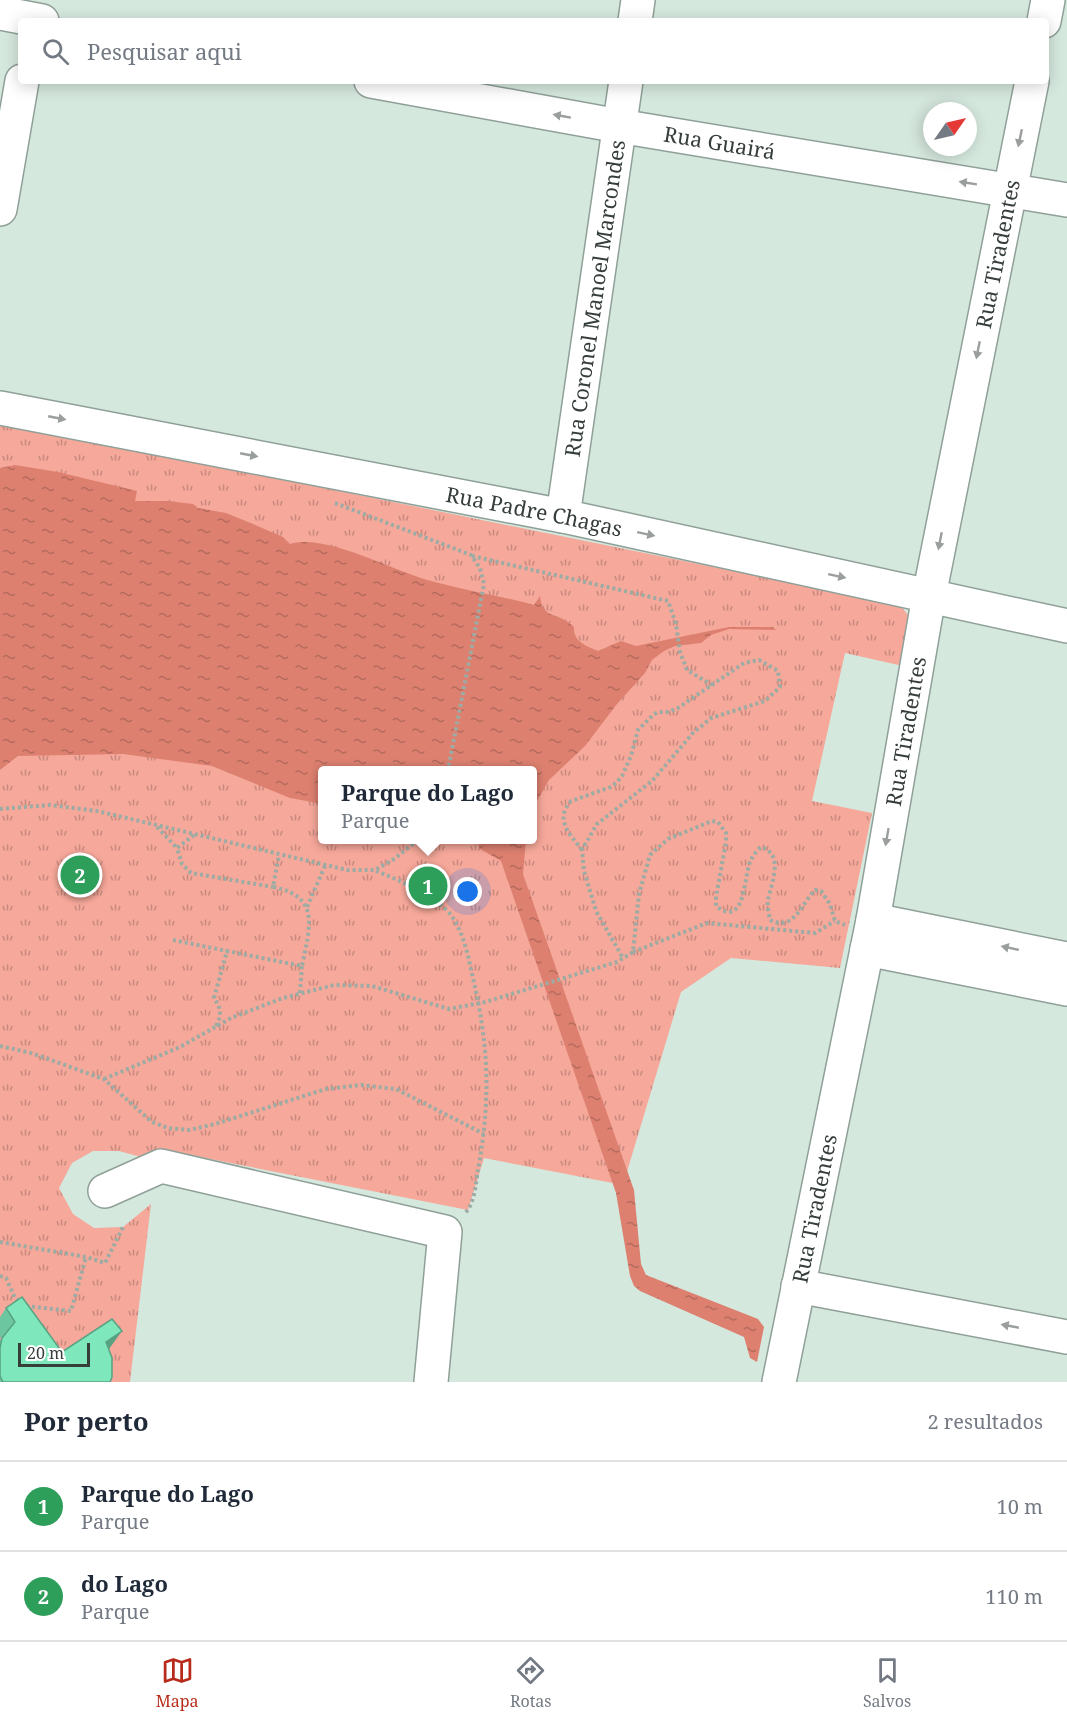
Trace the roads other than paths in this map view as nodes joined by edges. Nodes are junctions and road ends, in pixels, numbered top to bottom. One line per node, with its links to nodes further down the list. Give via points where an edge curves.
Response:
1 (638, 0): 5 (street)
2 (1048, 0): 6 (street)
3 (0, 13): 4 (street)
4 (36, 15)
5 (635, 18)
6 (1045, 18)
7 (21, 84): 14 (street)
8 (388, 84): 11 (street, Rua Guairá, one-way to 8)
9 (626, 84): 11 (street, Rua Coronel Manoel Marcondes)
10 (1031, 84): 12 (street, Rua Tiradentes, one-way to 12)
11 (620, 126): 12 (street, Rua Guairá, one-way to 11); 16 (street, Rua Coronel Manoel Marcondes)
12 (1009, 189): 13 (street, Rua Guairá); 17 (street, Rua Tiradentes, one-way to 17)
13 (1067, 200)
14 (0, 209)
15 (0, 408): 16 (street, Rua Padre Chagas, one-way to 16)
16 (563, 516): 17 (street, Rua Padre Chagas, one-way to 17)
17 (929, 596): 18 (street, Rua Padre Chagas); 19 (street, Rua Tiradentes, one-way to 19)
18 (1067, 626)
19 (870, 934): 20 (street, one-way to 19); 21 (street); 23 (street, Rua Tiradentes)
20 (1067, 959)
21 (1067, 988)
22 (105, 1191): 25 (street, via 161,1166 445,1232)
23 (798, 1286): 24 (street, one-way to 23); 26 (street, Rua Tiradentes)
24 (1067, 1337)
25 (431, 1382)
26 (779, 1382)

